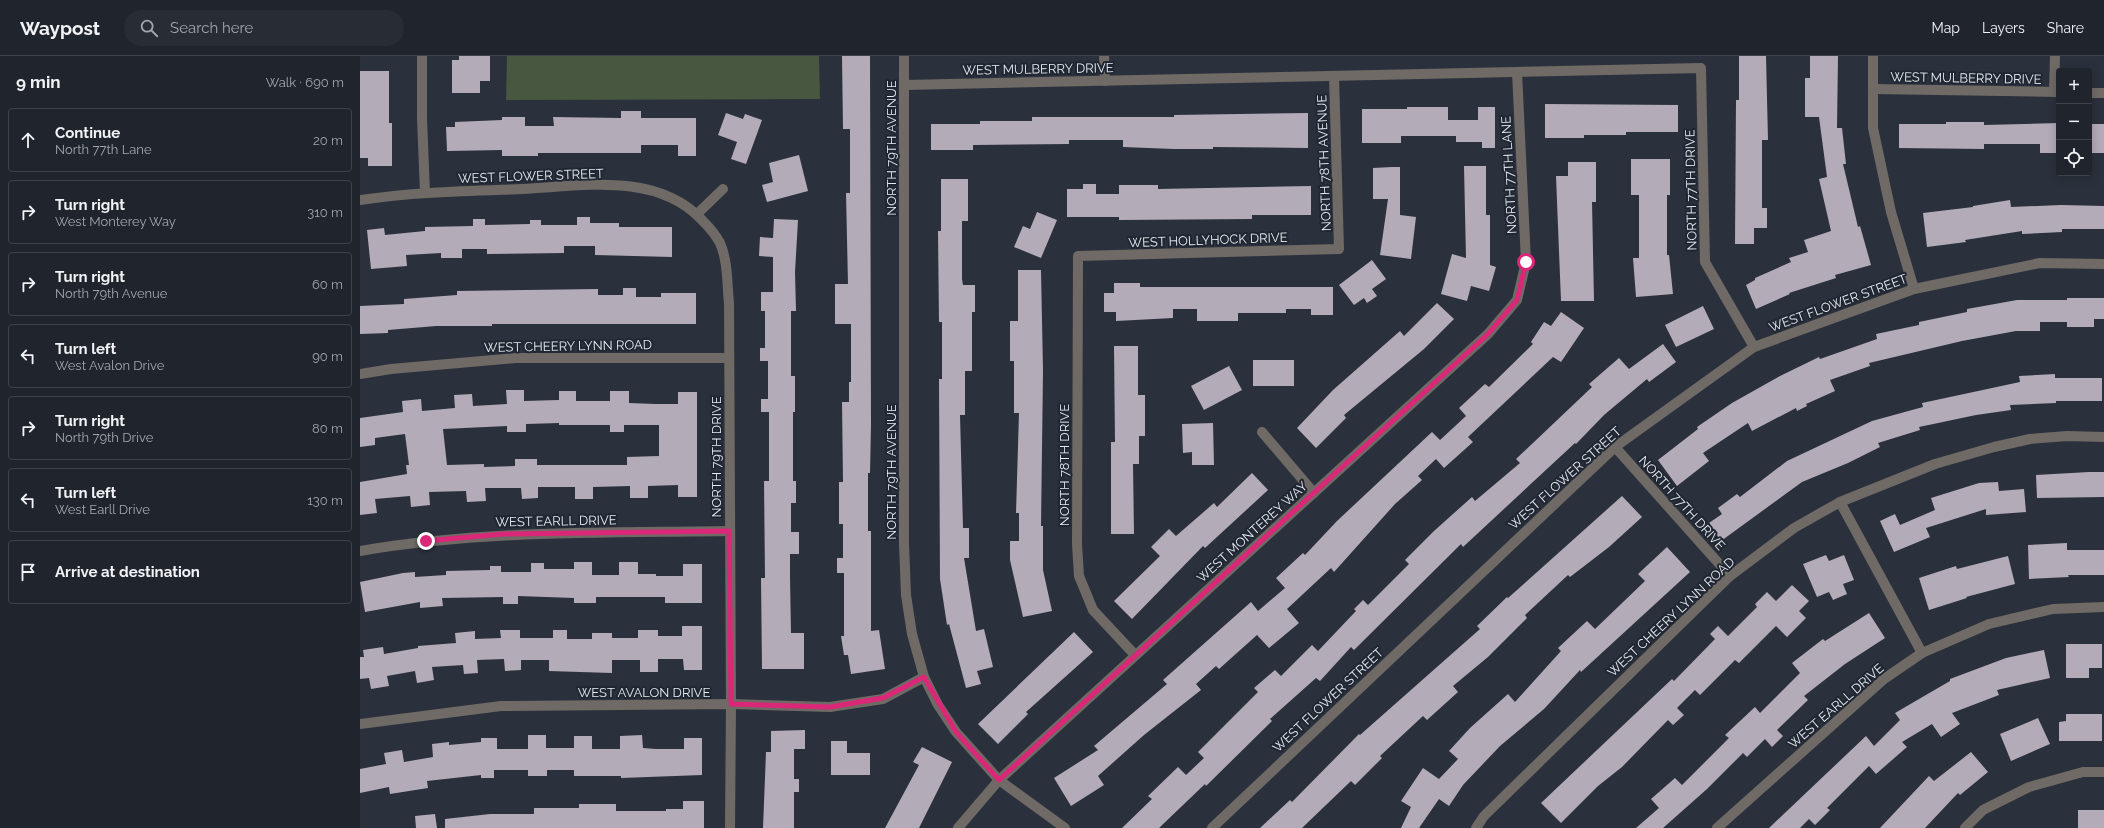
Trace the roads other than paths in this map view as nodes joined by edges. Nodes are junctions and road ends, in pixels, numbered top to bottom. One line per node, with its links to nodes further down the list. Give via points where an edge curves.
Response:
1 (422, 56): 16 (street)
2 (904, 56): 10 (street, NORTH 79TH AVENUE)
3 (1104, 56): 9 (street)
4 (1873, 56): 11 (street)
5 (2055, 56): 12 (street)
6 (1701, 68): 7 (street, WEST MULBERRY DRIVE); 24 (street, NORTH 77TH DRIVE, via 1705,262)
7 (1517, 72): 8 (street, WEST MULBERRY DRIVE); 23 (street, NORTH 77TH LANE, via 1526,262)
8 (1334, 76): 9 (street, WEST MULBERRY DRIVE); 19 (street, NORTH 78TH AVENUE)
9 (1105, 80): 10 (street, WEST MULBERRY DRIVE)
10 (904, 85): 38 (street, NORTH 79TH AVENUE, via 904,544 906,595 912,634)
11 (1873, 89): 12 (street, WEST MULBERRY DRIVE); 22 (street, via 1873,128 1891,212)
12 (2056, 92)
13 (2092, 93): 14 (street)
14 (2104, 93)
15 (723, 189): 18 (street)
16 (425, 193): 17 (street, WEST FLOWER STREET); 18 (street, WEST FLOWER STREET, via 604,185 634,187 661,192)
17 (360, 200)
18 (697, 214): 25 (street, NORTH 79TH DRIVE, via 720,243 726,269 729,303)
19 (1339, 249): 20 (street, WEST HOLLYHOCK DRIVE)
20 (1078, 256): 37 (street, NORTH 78TH DRIVE, via 1079,576 1093,610)
21 (2104, 264): 22 (street, WEST FLOWER STREET, via 2040,263)
22 (1914, 289): 24 (street, WEST FLOWER STREET)
23 (1517, 300): 30 (street, WEST MONTEREY WAY, via 1488,334)
24 (1754, 347): 29 (street, WEST FLOWER STREET)
25 (728, 358): 26 (street, WEST CHEERY LYNN ROAD, via 516,358); 32 (street, NORTH 79TH DRIVE)
26 (360, 374)
27 (1262, 432): 30 (street)
28 (2104, 437): 31 (street, WEST CHEERY LYNN ROAD, via 2030,439 1994,446 1935,464)
29 (1615, 447): 34 (street, NORTH 77TH DRIVE); 46 (street, WEST FLOWER STREET)
30 (1314, 493): 37 (street, WEST MONTEREY WAY)
31 (1840, 502): 34 (street, WEST CHEERY LYNN ROAD, via 1794,528); 36 (street)
32 (729, 531): 33 (street, WEST EARLL DRIVE, via 503,534 426,541); 39 (street, NORTH 79TH DRIVE)
33 (360, 551)
34 (1730, 576): 47 (street, WEST CHEERY LYNN ROAD, via 1484,816)
35 (2104, 607): 36 (street, WEST EARLL DRIVE, via 2053,610 1989,624)
36 (1922, 653): 48 (street, WEST EARLL DRIVE, via 1884,679)
37 (1135, 655): 42 (street, WEST MONTEREY WAY)
38 (924, 677): 39 (street, WEST AVALON DRIVE, via 883,698 830,707); 42 (street, NORTH 79TH AVENUE, via 956,732)
39 (731, 704): 40 (street, WEST AVALON DRIVE, via 501,706); 43 (street, NORTH 79TH DRIVE)
40 (360, 724)
41 (2104, 772): 49 (street, via 2083,772 2029,787 1983,810)
42 (999, 780): 44 (street, WEST MONTEREY WAY); 45 (street, NORTH 79TH AVENUE)
43 (730, 828)
44 (958, 828)
45 (1065, 828)
46 (1212, 828)
47 (1476, 828)
48 (1717, 828)
49 (1965, 828)

